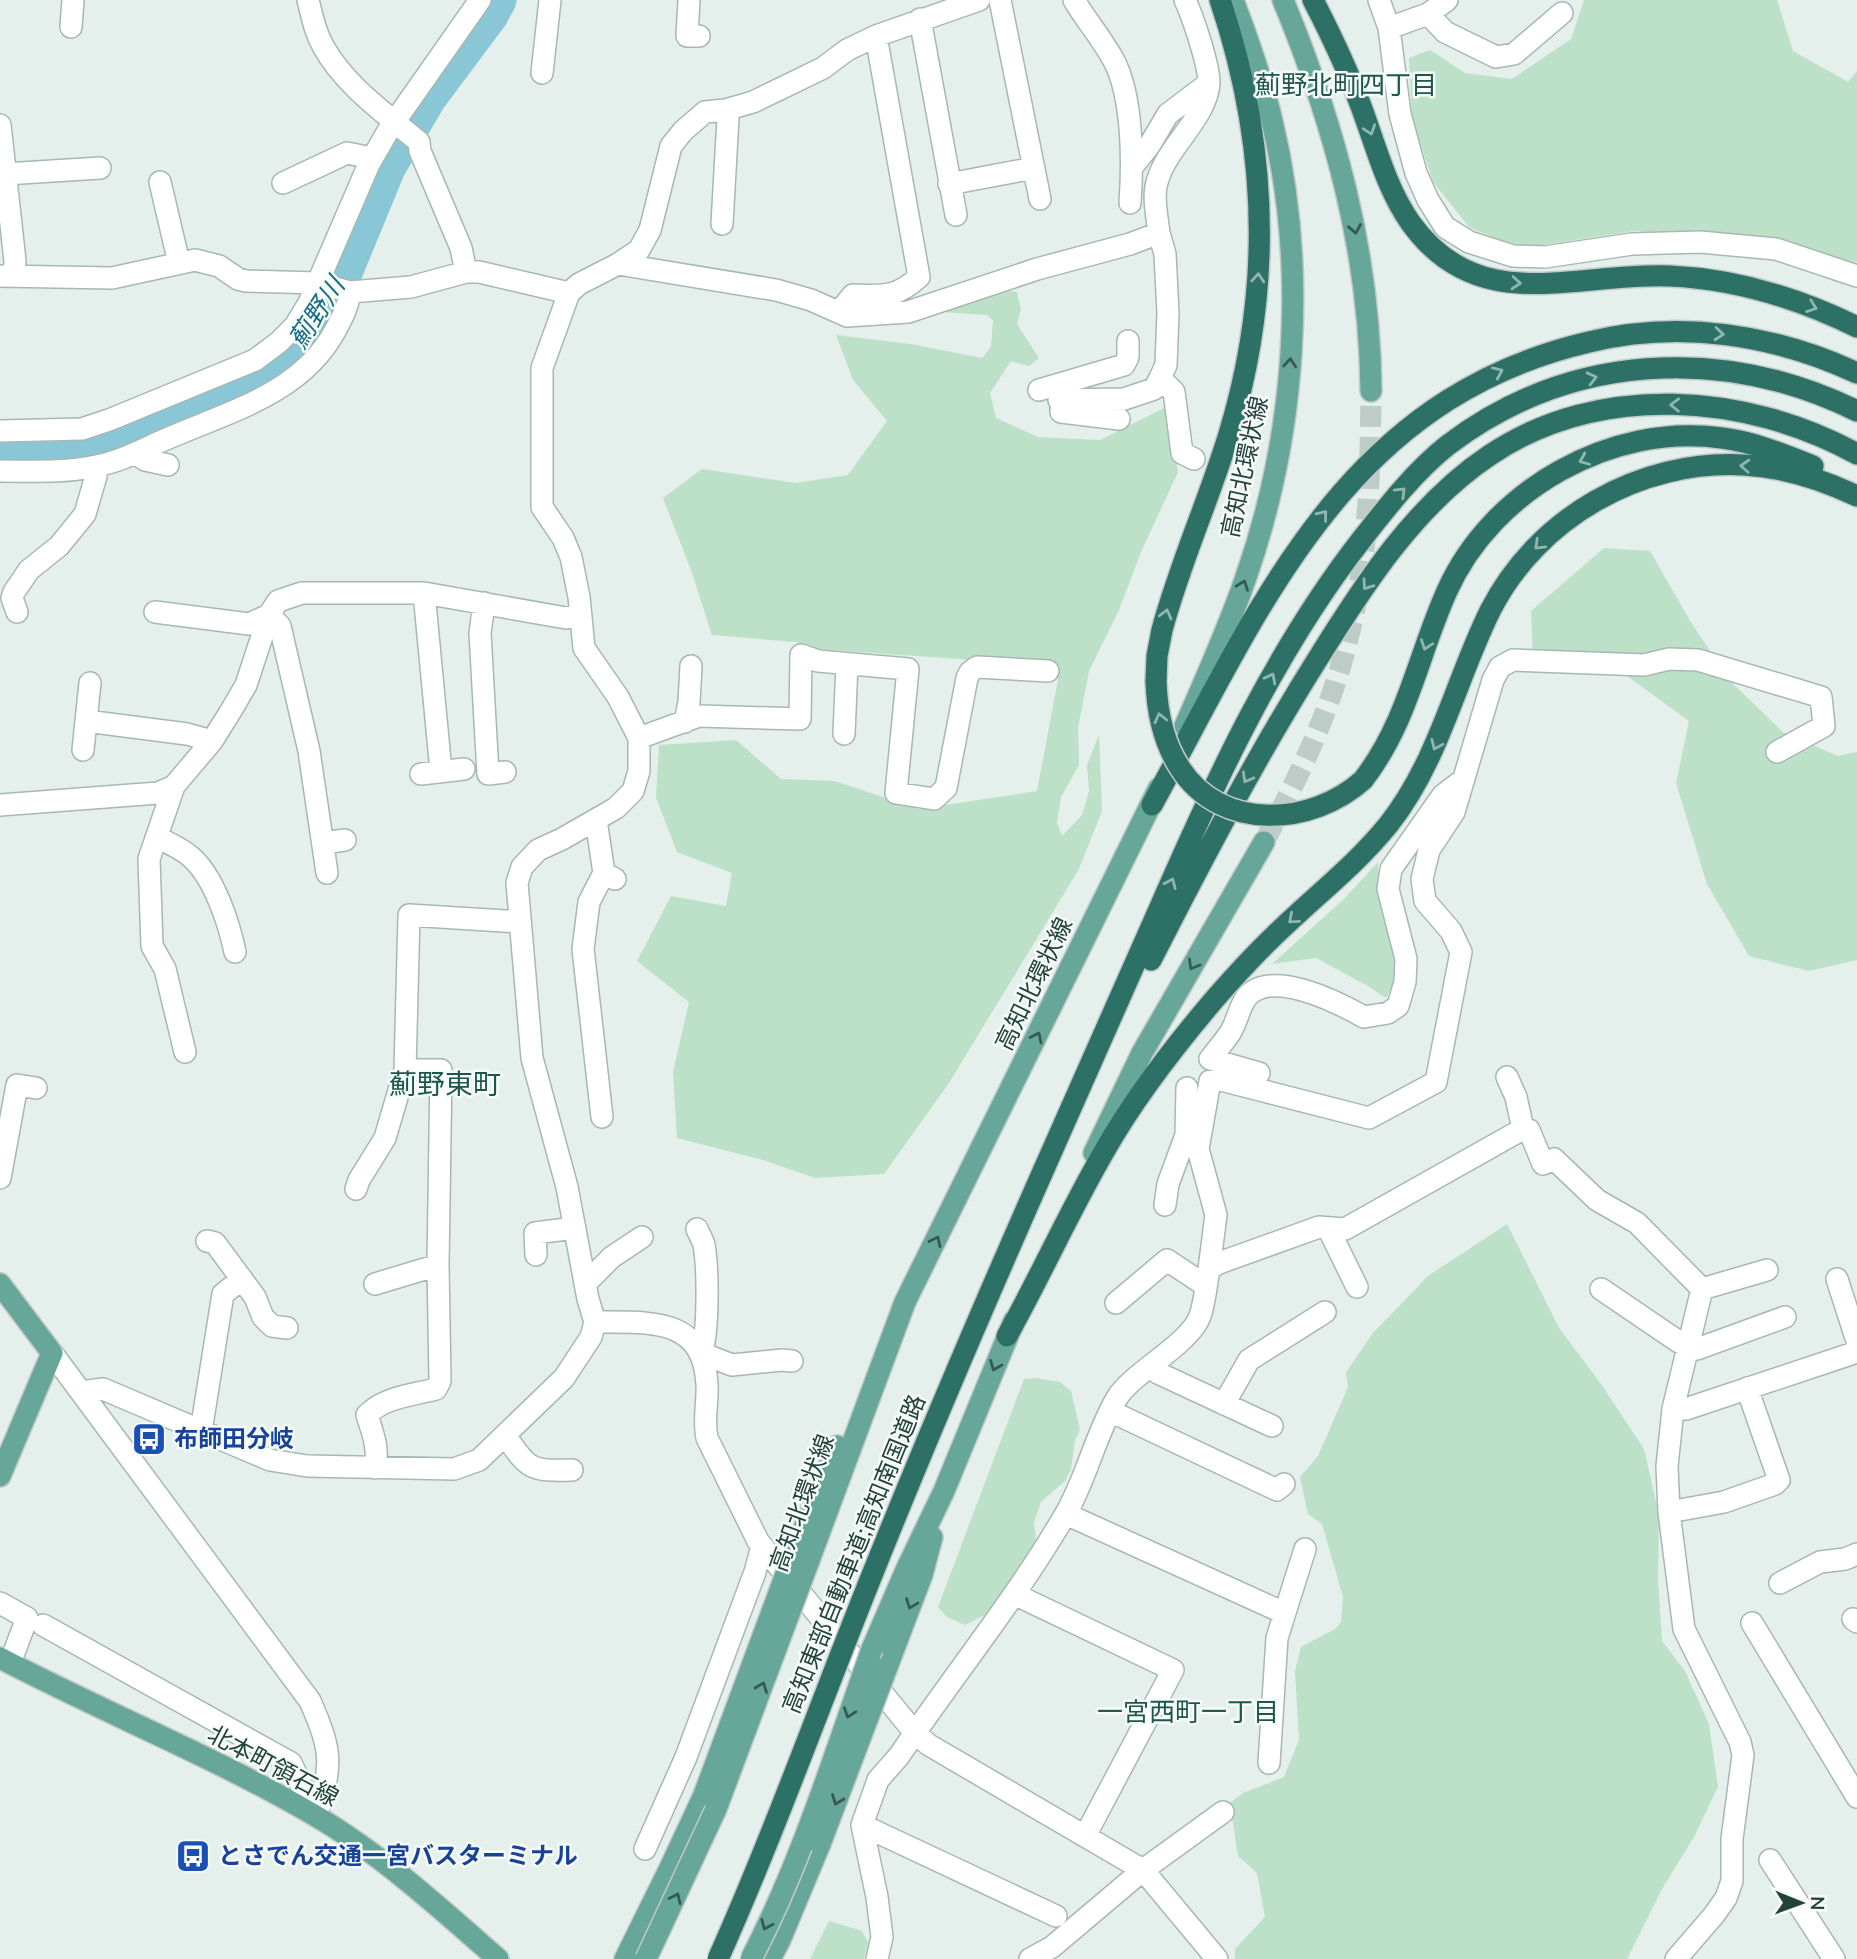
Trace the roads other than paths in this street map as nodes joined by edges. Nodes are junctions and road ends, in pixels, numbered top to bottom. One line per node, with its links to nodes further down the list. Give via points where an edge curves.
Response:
1 (73, 0): 19 (street)
2 (307, 0): 26 (street, via 332,60)
3 (480, 0): 26 (street)
4 (550, 0): 23 (street)
5 (689, 0): 21 (street, via 687,36)
6 (979, 0): 18 (street)
7 (1000, 0): 32 (street)
8 (1074, 0): 30 (street, via 1124,83)
9 (1185, 0): 24 (street)
10 (1220, 0): 27 (highway)
11 (1233, 0): 27 (main road, 高知北環状線, via 1248,41)
12 (1283, 0): 55 (main road, one-way to 55, via 1325,110 1352,211 1367,305)
13 (1313, 0): 51 (highway, one-way to 51, via 1360,102 1396,199 1428,244 1450,261 1472,274 1522,284 1626,276 1709,279 1789,298)
14 (1379, 0): 20 (street)
15 (1447, 0): 17 (street)
16 (1562, 12): 17 (street, via 1514,54 1496,57 1445,32)
17 (1428, 14): 20 (street)
18 (920, 19): 22 (street); 36 (street)
19 (71, 27)
20 (1390, 29): 46 (street, via 1400,114 1416,173 1445,227 1469,242 1513,256 1545,257 1632,244 1700,242 1776,249)
21 (699, 36)
22 (876, 36): 25 (street, via 823,68 753,102); 50 (street, via 919,277 905,290 885,296 853,295)
23 (542, 73)
24 (1209, 83): 30 (street, via 1168,114); 41 (street, via 1205,101 1157,181)
25 (725, 110): 40 (street); 43 (street, via 705,113 671,146 650,230 639,250)
26 (394, 121): 29 (street); 44 (street, via 419,142)
27 (1262, 123): 66 (highway, one-way to 27, bridge, via 1814,467 1721,438 1691,435 1632,442 1580,460 1526,492 1482,533 1462,561 1434,620 1395,730 1378,761 1348,794 1310,811 1270,816 1230,809 1210,798 1181,771 1170,751 1157,706 1156,681 1159,643 1170,601 1230,431 1250,347 1258,283); 89 (main road, 高知北環状線, one-way to 27, via 1246,578 1281,436 1292,287 1283,181)
28 (0, 125): 33 (street)
29 (372, 158): 35 (street, via 347,153); 47 (street)
30 (1133, 166): 38 (street)
31 (100, 168): 33 (street)
32 (1034, 168): 36 (street); 37 (street)
33 (5, 174): 45 (street, via 15,261)
34 (160, 182): 42 (street)
35 (283, 183)
36 (950, 184): 39 (street)
37 (1040, 199)
38 (1130, 203)
39 (956, 215)
40 (722, 224)
41 (1159, 233): 50 (street, via 908,312 847,316); 54 (street, via 1165,254 1168,313 1166,365)
42 (179, 263): 45 (street, via 112,278); 47 (street, via 205,261 246,281)
43 (618, 264): 49 (street); 50 (street, via 776,290)
44 (466, 271): 48 (street, via 411,287); 49 (street)
45 (7, 276)
46 (1857, 276)
47 (318, 284): 48 (street); 59 (street, via 295,326 255,360 82,429)
48 (350, 292): 60 (street, via 348,307 327,345 292,380 258,401)
49 (569, 293): 72 (street, via 542,368 542,507 571,557)
50 (839, 312)
51 (1857, 327)
52 (1128, 341): 56 (street, via 1124,365)
53 (1857, 373): 89 (highway, one-way to 53, via 1262,603 1312,528 1376,456 1440,403 1477,382 1561,348 1644,333 1726,334 1766,341)
54 (1160, 378): 56 (street, via 1154,389 1124,399); 62 (street, via 1174,392 1182,453)
55 (1371, 391)
56 (1051, 392): 58 (street, via 1061,412)
57 (1857, 411): 107 (highway, one-way to 57, via 1201,814 1275,669 1337,571 1392,501 1446,447 1501,410 1562,385 1627,369 1694,367 1748,374 1804,389)
58 (1119, 419)
59 (0, 431)
60 (135, 453): 63 (street); 64 (street)
61 (1857, 454): 107 (highway, one-way to 107, via 1763,415 1648,404 1608,409 1555,424 1490,455 1455,484 1384,561 1280,719 1217,830)
62 (1194, 458)
63 (96, 466): 65 (street); 69 (street, via 85,514 13,592)
64 (168, 466)
65 (0, 471)
66 (1857, 494): 133 (highway, one-way to 133, via 1775,468 1742,465 1679,470 1646,478 1584,506 1534,548 1492,607 1438,741 1409,795 1370,846 1245,965 1179,1043 1105,1149)
67 (424, 593): 68 (street); 71 (street, via 302,593 278,601); 84 (street, via 431,772)
68 (484, 603): 72 (street, via 566,618); 85 (street, via 480,633 488,774)
69 (17, 612)
70 (155, 612): 71 (street, via 249,624)
71 (269, 615): 81 (street, via 246,685); 94 (street, via 279,626 294,683)
72 (580, 615): 80 (street, via 584,649 618,697)
73 (847, 664): 75 (street, via 908,669 896,793 934,799 946,788 970,672 977,667); 78 (street, via 801,655 800,719 699,716); 79 (street)
74 (691, 666): 78 (street)
75 (1048, 671)
76 (90, 683): 77 (street)
77 (86, 721): 81 (street); 82 (street)
78 (685, 722): 80 (street)
79 (844, 734)
80 (639, 738): 90 (street, via 639,771 633,791)
81 (212, 741): 87 (street)
82 (83, 750)
83 (1777, 752): 86 (street, via 1824,726 1821,697 1698,660 1670,659 1644,665 1513,660 1500,667 1493,680)
84 (464, 769)
85 (505, 772)
86 (1464, 779): 100 (street, via 1443,795 1391,869 1388,889 1406,959 1398,1006 1388,1013 1364,1017 1315,994 1272,986 1256,990 1247,997 1231,1032 1210,1059); 106 (street, via 1454,812 1429,850 1422,879 1425,901 1451,931 1461,953 1436,1082 1369,1118 1216,1079 1210,1081)
87 (174, 786): 88 (street, via 158,793); 91 (street)
88 (0, 805)
89 (1152, 805): 159 (main road, 高知北環状線, one-way to 89, via 905,1302)
90 (596, 820): 96 (street, via 538,850 522,867 517,883); 104 (street, via 610,876 589,902 583,949)
91 (157, 837): 97 (street, via 192,858 207,876 240,929); 98 (street, via 149,859 152,946 165,969)
92 (345, 840): 94 (street)
93 (1264, 842): 133 (main road, one-way to 133, via 1142,1053)
94 (323, 843): 95 (street)
95 (327, 873)
96 (520, 922): 99 (street, via 409,915); 111 (street, via 532,1058)
97 (235, 952)
98 (185, 1052)
99 (405, 1070): 109 (street, via 385,1138); 117 (street, via 441,1070)
100 (1259, 1073)
101 (1507, 1077): 105 (street, via 1517,1097)
102 (36, 1088): 108 (street, via 17,1085)
103 (1187, 1088): 106 (street)
104 (602, 1117)
105 (1522, 1129): 112 (street, via 1345,1229); 127 (street, via 1529,1130 1543,1164 1554,1159 1597,1200 1637,1223)
106 (1192, 1136): 110 (street, via 1168,1184); 119 (street, via 1216,1215)
107 (1044, 1169): 182 (highway, 高知東部自動車道;高知南国道路, bridge, via 953,1376 754,1880)
108 (0, 1178)
109 (356, 1189)
110 (1165, 1205)
111 (575, 1228): 116 (street, via 535,1233); 124 (street)
112 (1328, 1228): 119 (street, via 1319,1227 1219,1264); 125 (street)
113 (697, 1229): 138 (street, via 704,1244 707,1325)
114 (642, 1237): 124 (street, via 612,1257)
115 (207, 1241): 120 (street, via 215,1243)
116 (536, 1255)
117 (438, 1265): 123 (street); 149 (street, via 440,1381 436,1389 388,1401 368,1415 377,1444)
118 (1767, 1270): 127 (street)
119 (1208, 1278): 128 (street, via 1167,1260); 140 (street, via 1199,1319)
120 (243, 1279): 132 (street, via 272,1326); 147 (street, via 223,1294)
121 (1837, 1279): 134 (street)
122 (0, 1284): 137 (main road)
123 (375, 1284)
124 (585, 1284): 131 (street)
125 (1357, 1287)
126 (1601, 1289): 135 (street)
127 (1702, 1289): 135 (street)
128 (1116, 1303)
129 (1325, 1312): 143 (street, via 1249,1360)
130 (1785, 1317): 135 (street)
131 (595, 1322): 138 (street, via 666,1325); 148 (street, via 591,1337 564,1378)
132 (287, 1328)
133 (1007, 1336): 153 (main road, one-way to 153)
134 (1857, 1341)
135 (1689, 1348): 144 (street)
136 (1857, 1352): 141 (street)
137 (52, 1353): 142 (street); 151 (main road)
138 (701, 1353): 139 (street, via 732,1365); 156 (street, via 708,1389 707,1438)
139 (792, 1362)
140 (1151, 1366): 143 (street); 145 (street, via 1119,1395)
141 (1747, 1388): 144 (street, via 1686,1409); 154 (street, via 1779,1480 1724,1502)
142 (82, 1392): 147 (street, via 103,1388); 171 (street, via 310,1701 328,1755 327,1783)
143 (1224, 1404): 146 (street)
144 (1673, 1409): 154 (street, via 1667,1466)
145 (1110, 1411): 152 (street, via 1277,1490); 155 (street)
146 (1272, 1426)
147 (201, 1431): 149 (street, via 270,1460)
148 (505, 1435): 149 (street, via 479,1460 454,1469); 150 (street, via 523,1461 539,1471)
149 (376, 1468)
150 (572, 1470)
151 (0, 1476)
152 (1284, 1484)
153 (944, 1491): 183 (main road, one-way to 183, bridge, via 872,1649 813,1813); 184 (main road, one-way to 184, bridge, via 922,1575 820,1844)
154 (1669, 1512): 178 (street, via 1684,1629 1743,1755 1732,1839 1732,1881)
155 (1066, 1514): 161 (street); 163 (street, via 1250,1587)
156 (762, 1546): 167 (street); 174 (street, via 686,1757)
157 (1305, 1549): 163 (street)
158 (1857, 1554): 160 (street, via 1820,1562)
159 (800, 1561): 180 (main road, bridge, via 704,1795); 181 (main road, 高知北環状線, one-way to 159, bridge, via 716,1809)
160 (1780, 1583)
161 (1014, 1594): 167 (street); 173 (street, via 1172,1670)
162 (0, 1603): 166 (street, via 27,1618)
163 (1284, 1613): 168 (street, via 1277,1638)
164 (1752, 1623): 169 (street)
165 (43, 1625): 171 (street, via 291,1763)
166 (5, 1660): 171 (main road, 北本町領石線)
167 (915, 1733): 172 (street, via 878,1780); 173 (street)
168 (1269, 1763)
169 (1857, 1797)
170 (1223, 1812): 176 (street)
171 (316, 1816): 179 (main road, 北本町領石線, via 403,1878)
172 (862, 1825): 177 (street); 185 (street, via 882,1937)
173 (1085, 1836): 176 (street)
174 (645, 1849)
175 (1770, 1860): 189 (street)
176 (1143, 1870): 186 (street, via 1052,1947); 187 (street)
177 (1056, 1916)
178 (1695, 1950): 188 (street)
179 (498, 1959)
180 (625, 1959)
181 (646, 1959)
182 (718, 1959)
183 (751, 1959)
184 (770, 1959)
185 (877, 1959)
186 (1030, 1959)
187 (1217, 1959)
188 (1676, 1959)
189 (1834, 1959)

